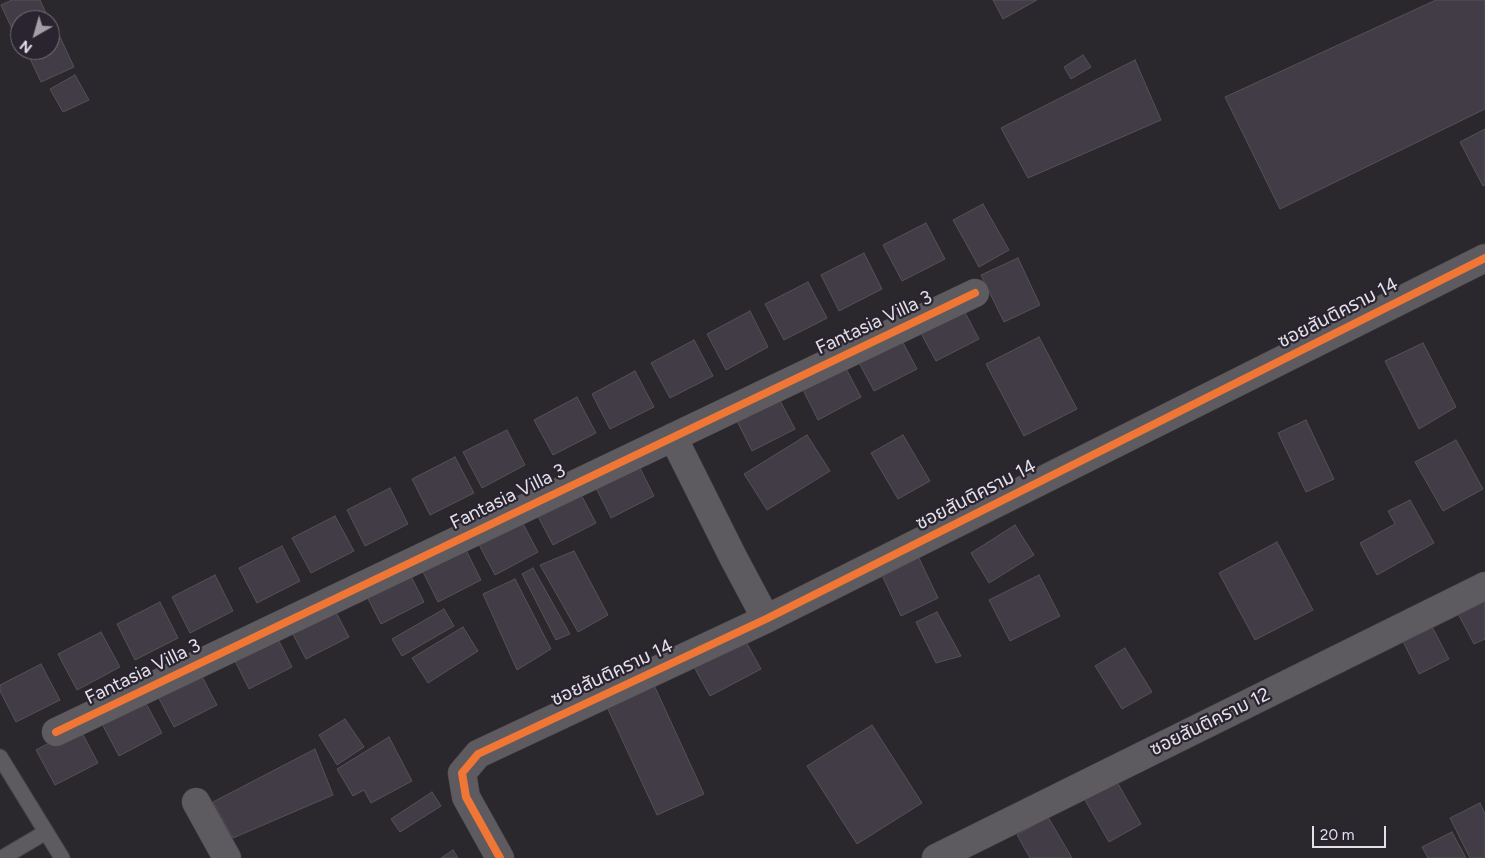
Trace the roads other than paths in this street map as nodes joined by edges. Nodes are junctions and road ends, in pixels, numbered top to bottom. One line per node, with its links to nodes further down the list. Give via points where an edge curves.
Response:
1 (1485, 258): 5 (street, ซอยสันติคราม 14)
2 (975, 293): 3 (street, Fantasia Villa 3)
3 (673, 437): 5 (street); 6 (street, Fantasia Villa 3)
4 (1485, 586): 14 (street, ซอยสันติคราม 12)
5 (766, 618): 13 (street, ซอยสันติคราม 14, via 478,754 462,773 466,797)
6 (56, 732)
7 (0, 757): 9 (lane)
8 (196, 802): 12 (street)
9 (46, 832): 10 (lane); 11 (lane)
10 (2, 858)
11 (62, 858)
12 (227, 858)
13 (500, 858)
14 (936, 858)

